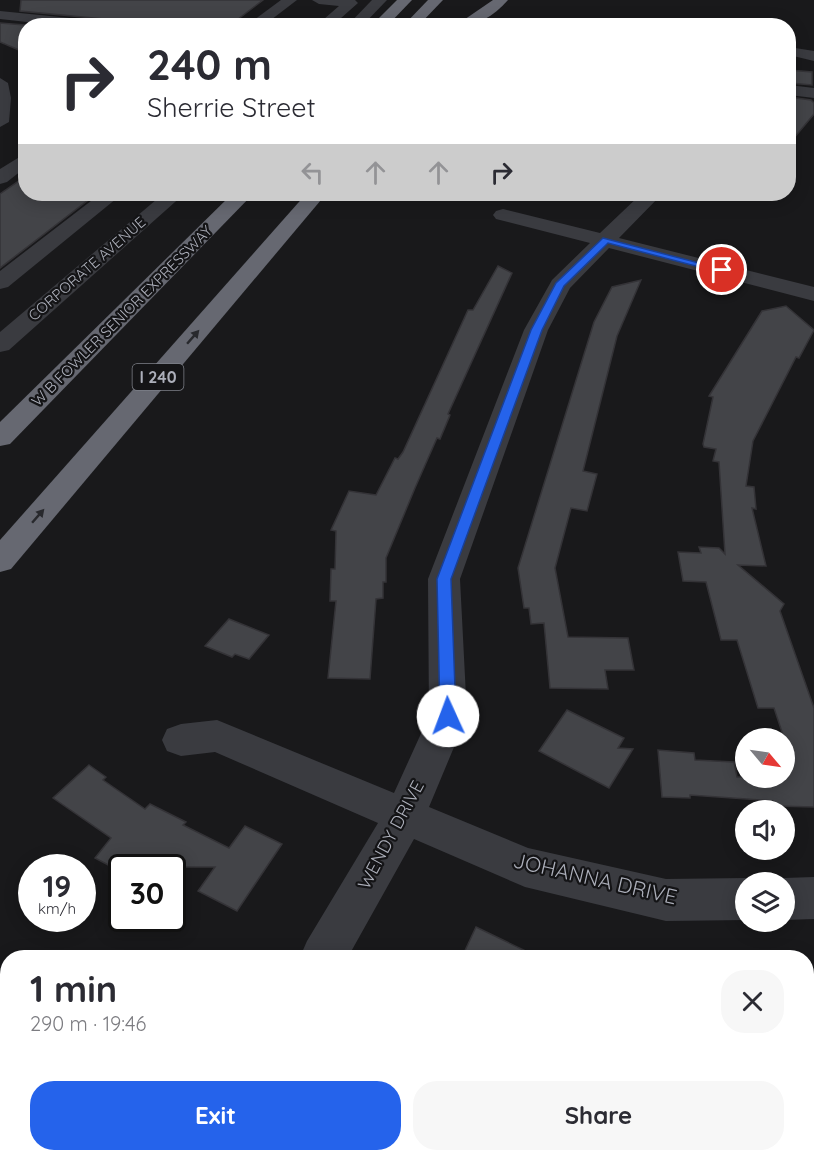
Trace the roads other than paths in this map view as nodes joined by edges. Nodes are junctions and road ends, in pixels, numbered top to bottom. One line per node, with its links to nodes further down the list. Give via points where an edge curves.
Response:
1 (290, 0): 13 (street)
2 (319, 0): 8 (street)
3 (380, 0): 15 (street)
4 (405, 0): 16 (highway)
5 (436, 0): 17 (highway)
6 (484, 0): 18 (highway)
7 (501, 0): 19 (highway)
8 (325, 1): 10 (street); 14 (street, via 351,3)
9 (65, 8): 12 (street, via 54,7)
10 (308, 13)
11 (0, 15): 12 (street)
12 (33, 18)
13 (265, 18)
14 (333, 18)
15 (362, 18)
16 (386, 18)
17 (418, 18)
18 (468, 18)
19 (476, 18)
20 (796, 52): 21 (street)
21 (814, 56)
22 (0, 83): 25 (street)
23 (796, 91): 24 (street)
24 (814, 93)
25 (6, 123)
26 (18, 164): 27 (street)
27 (0, 177)
28 (103, 201): 37 (street)
29 (166, 201): 38 (street, CORPORATE AVENUE)
30 (225, 201): 36 (highway)
31 (236, 201): 36 (highway, W B FOWLER SENIOR EXPRESSWAY)
32 (310, 201): 43 (highway, I 240, one-way to 32)
33 (645, 201): 35 (street, WENDY DRIVE)
34 (503, 215): 35 (street)
35 (606, 240): 40 (street); 45 (street, WENDY DRIVE, via 560,285 537,330 444,579 448,716)
36 (189, 248): 42 (highway, W B FOWLER SENIOR EXPRESSWAY)
37 (30, 257): 38 (street); 39 (street)
38 (91, 266): 41 (street, CORPORATE AVENUE)
39 (0, 282)
40 (814, 294)
41 (0, 345)
42 (0, 438)
43 (0, 561)
44 (182, 740): 45 (street, JOHANNA DRIVE, via 217,736)
45 (404, 817): 47 (street, JOHANNA DRIVE, via 525,867 666,900); 49 (street, WENDY DRIVE)
46 (814, 898): 48 (street)
47 (735, 899)
48 (795, 899)
49 (327, 950)

